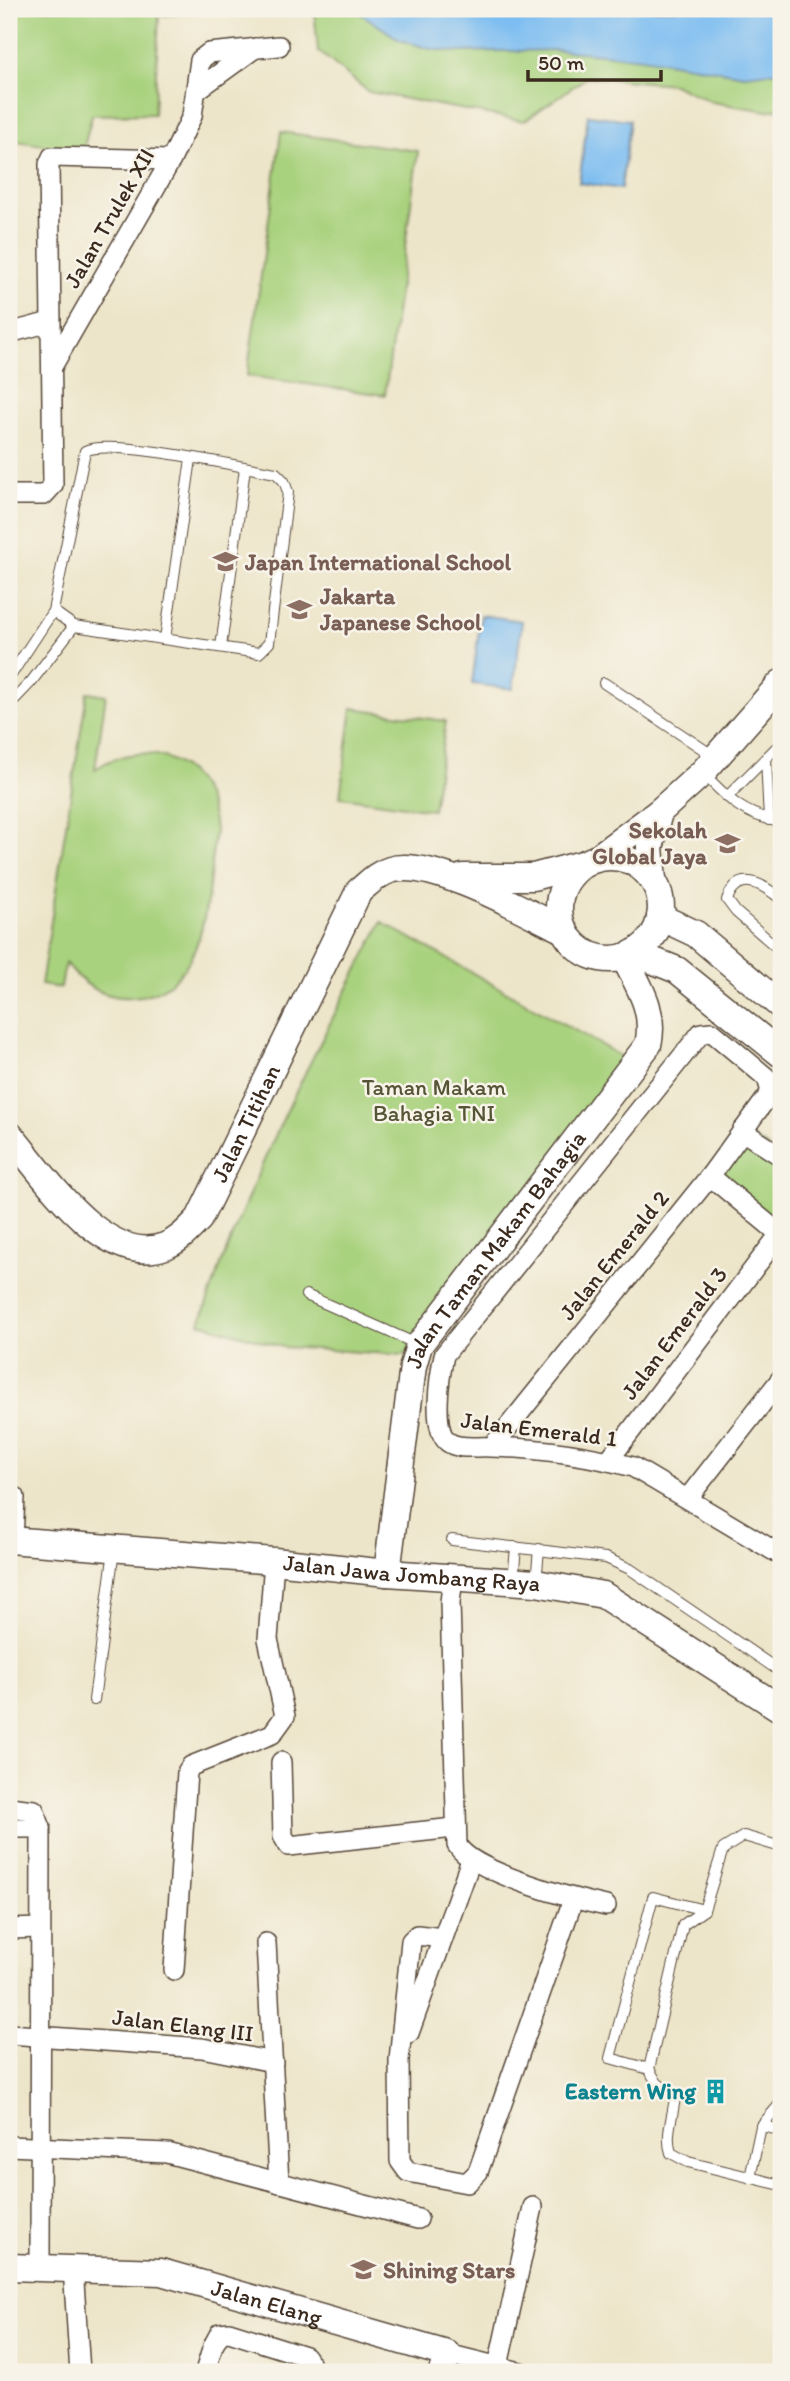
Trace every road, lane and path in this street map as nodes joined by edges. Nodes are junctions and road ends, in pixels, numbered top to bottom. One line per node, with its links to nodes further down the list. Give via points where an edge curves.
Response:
1 (279, 46): 2 (street, Jalan Trulek XII, via 256,48 197,90 192,116)
2 (171, 160): 3 (street, via 52,157); 5 (street, Jalan Trulek XII)
3 (50, 322): 4 (street); 5 (street)
4 (9, 333)
5 (52, 366): 8 (street, via 53,485 44,495)
6 (191, 459): 7 (lane); 9 (lane, via 102,446 85,451); 11 (lane)
7 (244, 468): 12 (lane); 12 (lane, via 275,473 285,481 288,492 269,643 259,653)
8 (10, 495)
9 (53, 611): 10 (lane); 13 (lane)
10 (74, 626): 11 (lane); 14 (lane)
11 (165, 639): 12 (lane)
12 (221, 648)
13 (13, 674): 14 (lane)
14 (31, 682): 17 (lane)
15 (604, 683): 20 (lane)
16 (781, 683): 20 (main road)
17 (9, 705)
18 (781, 743): 19 (lane)
19 (766, 758): 21 (lane); 23 (lane)
20 (709, 765): 21 (lane); 22 (main road)
21 (727, 797): 23 (lane, via 739,809)
22 (660, 812): 25 (main road); 27 (main road, via 650,848)
23 (769, 820): 24 (lane)
24 (781, 822)
25 (592, 860): 26 (main road, Jalan Titihan, via 533,877); 27 (main road, via 620,858 634,863); 30 (main road, via 570,877 560,898)
26 (447, 876): 30 (main road, Jalan Titihan); 40 (main road, Jalan Titihan, via 426,869 392,869 359,891 199,1219 165,1246 125,1245 93,1231)
27 (653, 880): 29 (main road)
28 (781, 900): 32 (lane, via 752,882 738,886 727,900)
29 (660, 917): 31 (main road); 33 (main road, via 655,931)
30 (565, 931): 33 (main road, via 587,954 603,959)
31 (696, 934): 34 (main road, via 678,953); 35 (main road)
32 (781, 951)
33 (629, 955): 34 (main road); 36 (main road, Jalan Taman Makam Bahagia)
34 (677, 970): 36 (main road, via 660,981); 37 (main road)
35 (781, 1006)
36 (650, 1009): 45 (main road, Jalan Taman Makam Bahagia, via 648,1045)
37 (781, 1054)
38 (771, 1092): 39 (street, Jalan Emerald 2); 47 (street, Jalan Emerald 1, via 767,1078 721,1038 712,1032 701,1033 444,1355 439,1374 440,1432 456,1446)
39 (742, 1131): 41 (street); 42 (street, Jalan Emerald 2)
40 (9, 1134)
41 (781, 1156)
42 (710, 1176): 43 (street); 47 (street, Jalan Emerald 2)
43 (780, 1235): 48 (street, Jalan Emerald 3)
44 (306, 1295): 45 (lane)
45 (419, 1345): 58 (main road, Jalan Taman Makam Bahagia)
46 (781, 1379): 50 (street)
47 (492, 1447): 48 (street, Jalan Emerald 1)
48 (608, 1461): 50 (street, Jalan Emerald 1, via 633,1467)
49 (15, 1497): 51 (street)
50 (688, 1498): 56 (street, Jalan Emerald 1)
51 (11, 1540): 54 (main road, Jalan Jawa Jombang Raya)
52 (452, 1540): 53 (lane)
53 (516, 1546): 55 (lane); 60 (lane)
54 (114, 1549): 57 (main road, Jalan Jawa Jombang Raya); 62 (lane)
55 (539, 1549): 60 (lane); 61 (lane, via 606,1558 630,1569)
56 (779, 1549)
57 (274, 1561): 58 (main road, Jalan Jawa Jombang Raya); 78 (street, via 268,1639 285,1716 272,1734 191,1766 187,1772)
58 (387, 1573): 59 (main road, Jalan Jawa Jombang Raya)
59 (453, 1578): 60 (main road, Jalan Jawa Jombang Raya); 68 (street)
60 (524, 1582): 63 (main road, Jalan Jawa Jombang Raya, via 603,1595)
61 (781, 1672)
62 (94, 1700)
63 (781, 1709)
64 (281, 1762): 68 (street, via 283,1836 289,1846)
65 (9, 1807): 67 (street, via 34,1810)
66 (9, 1828): 67 (street)
67 (41, 1828): 75 (street)
68 (454, 1828): 70 (street, via 457,1845)
69 (781, 1847): 73 (lane, via 744,1836 723,1849)
70 (471, 1860): 71 (street); 76 (street)
71 (573, 1899): 72 (street); 81 (street, via 478,2172 467,2183 402,2167)
72 (606, 1906)
73 (704, 1910): 83 (lane, via 683,1925); 83 (lane, via 653,1897 610,2058)
74 (9, 1928): 75 (street)
75 (40, 1928): 80 (street)
76 (443, 1938): 81 (street); 81 (street, via 417,1936 411,1941)
77 (266, 1943): 82 (street)
78 (174, 1970)
79 (9, 2034): 80 (street, Jalan Elang III)
80 (40, 2035): 82 (street, Jalan Elang III, via 202,2048); 88 (street)
81 (400, 2060)
82 (273, 2062): 90 (street, Jalan Elang III)
83 (649, 2069): 89 (lane, via 657,2083 675,2097 666,2140 671,2153)
84 (781, 2103): 85 (lane)
85 (761, 2126): 86 (lane); 89 (lane)
86 (781, 2130)
87 (9, 2146): 88 (street)
88 (39, 2146): 90 (street, via 167,2153); 95 (street)
89 (750, 2178): 91 (lane)
90 (279, 2183): 93 (street)
91 (781, 2185)
92 (533, 2207): 98 (street)
93 (418, 2219)
94 (9, 2267): 95 (main road, Jalan Elang)
95 (40, 2267): 96 (main road, Jalan Elang)
96 (73, 2268): 97 (main road, Jalan Elang, via 161,2272); 99 (street)
97 (432, 2362): 98 (street, Jalan Elang)
98 (498, 2366): 102 (street, Jalan Elang)
99 (80, 2372)
100 (205, 2372): 101 (street, via 220,2333 229,2332 305,2356)
101 (307, 2372)
102 (520, 2372)

